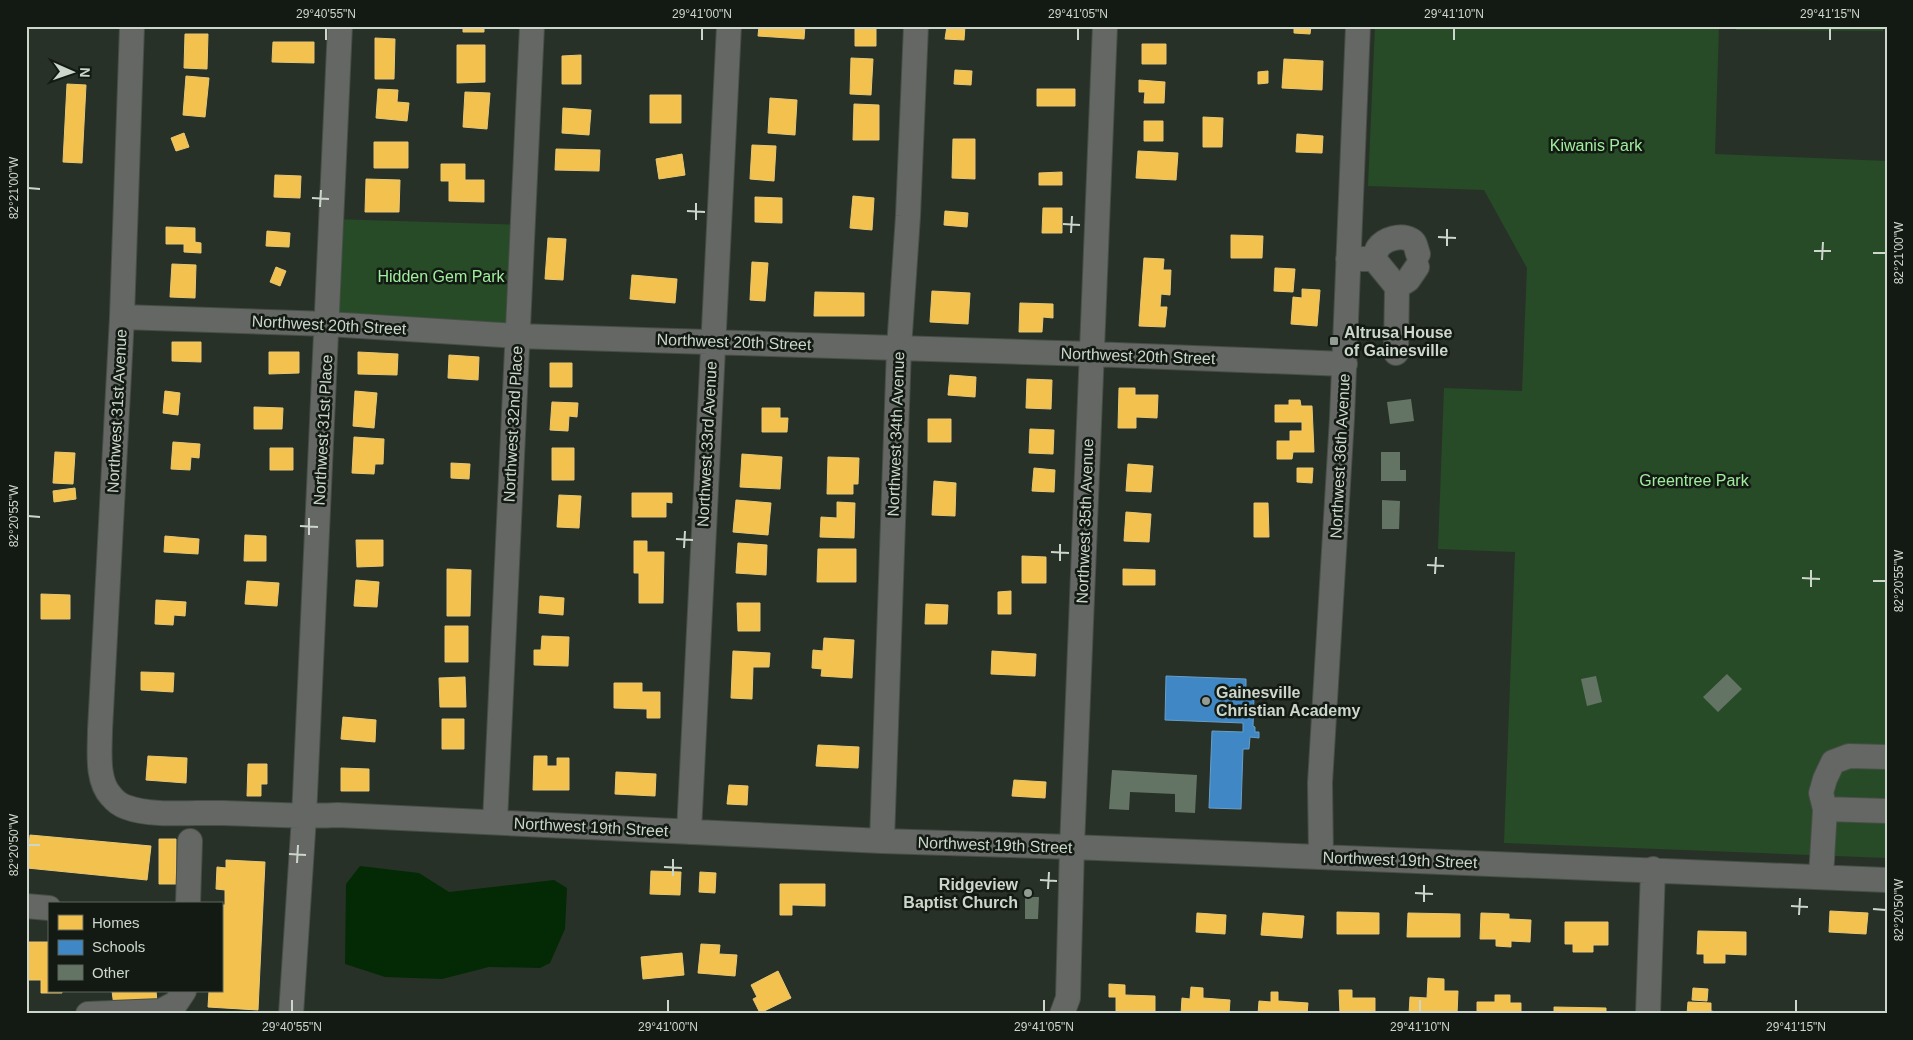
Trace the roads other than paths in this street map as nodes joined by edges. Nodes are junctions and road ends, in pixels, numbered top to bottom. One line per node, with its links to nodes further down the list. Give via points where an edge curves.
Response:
1 (132, 26): 11 (street, Northwest 31st Avenue)
2 (340, 26): 12 (street, Northwest 31st Place)
3 (532, 26): 13 (street, Northwest 32nd Place)
4 (729, 26): 14 (street, Northwest 33rd Avenue)
5 (916, 26): 15 (street, Northwest 34th Avenue)
6 (1105, 26): 17 (street, Northwest 35th Avenue)
7 (1358, 26): 8 (street, Northwest 36th Avenue)
8 (1348, 259): 9 (street); 18 (street, Northwest 36th Avenue)
9 (1374, 259): 10 (street); 10 (street, via 1379,246 1391,239 1400,237 1416,245 1418,261 1408,280)
10 (1397, 287): 16 (street)
11 (122, 317): 12 (street, Northwest 20th Street); 20 (street, Northwest 31st Avenue, via 100,730 101,769)
12 (328, 324): 13 (street, Northwest 20th Street); 23 (street, Northwest 31st Place)
13 (517, 336): 14 (street, Northwest 20th Street); 24 (street, Northwest 32nd Place)
14 (712, 342): 15 (street, Northwest 20th Street); 25 (street, Northwest 33rd Avenue)
15 (899, 348): 17 (street, Northwest 20th Street); 27 (street, Northwest 34th Avenue)
16 (1396, 353)
17 (1091, 354): 18 (street, Northwest 20th Street); 28 (street, Northwest 35th Avenue)
18 (1345, 364): 29 (street, Northwest 36th Avenue, via 1320,783)
19 (1887, 757): 21 (street, via 1849,756 1833,762 1821,793)
20 (109, 794): 23 (street, Northwest 19th Street, via 127,807 152,812)
21 (1825, 809): 22 (street); 31 (street)
22 (1887, 811)
23 (304, 817): 24 (street, Northwest 19th Street, via 338,815); 38 (street, Northwest 31st Place)
24 (495, 822): 25 (street, Northwest 19th Street)
25 (689, 832): 27 (street, Northwest 19th Street)
26 (190, 841): 33 (street)
27 (882, 841): 28 (street, Northwest 19th Street)
28 (1072, 847): 29 (street, Northwest 19th Street); 39 (street, Northwest 35th Avenue, via 1068,998)
29 (1321, 856): 30 (street, Northwest 19th Street)
30 (1653, 870): 31 (street, Northwest 19th Street); 40 (street)
31 (1821, 877): 32 (street, Northwest 19th Street)
32 (1887, 880)
33 (188, 902)
34 (26, 906): 35 (street)
35 (48, 908)
36 (183, 992): 37 (street, via 176,1003 161,1011)
37 (88, 1014)
38 (291, 1014)
39 (1062, 1014)
40 (1648, 1014)

